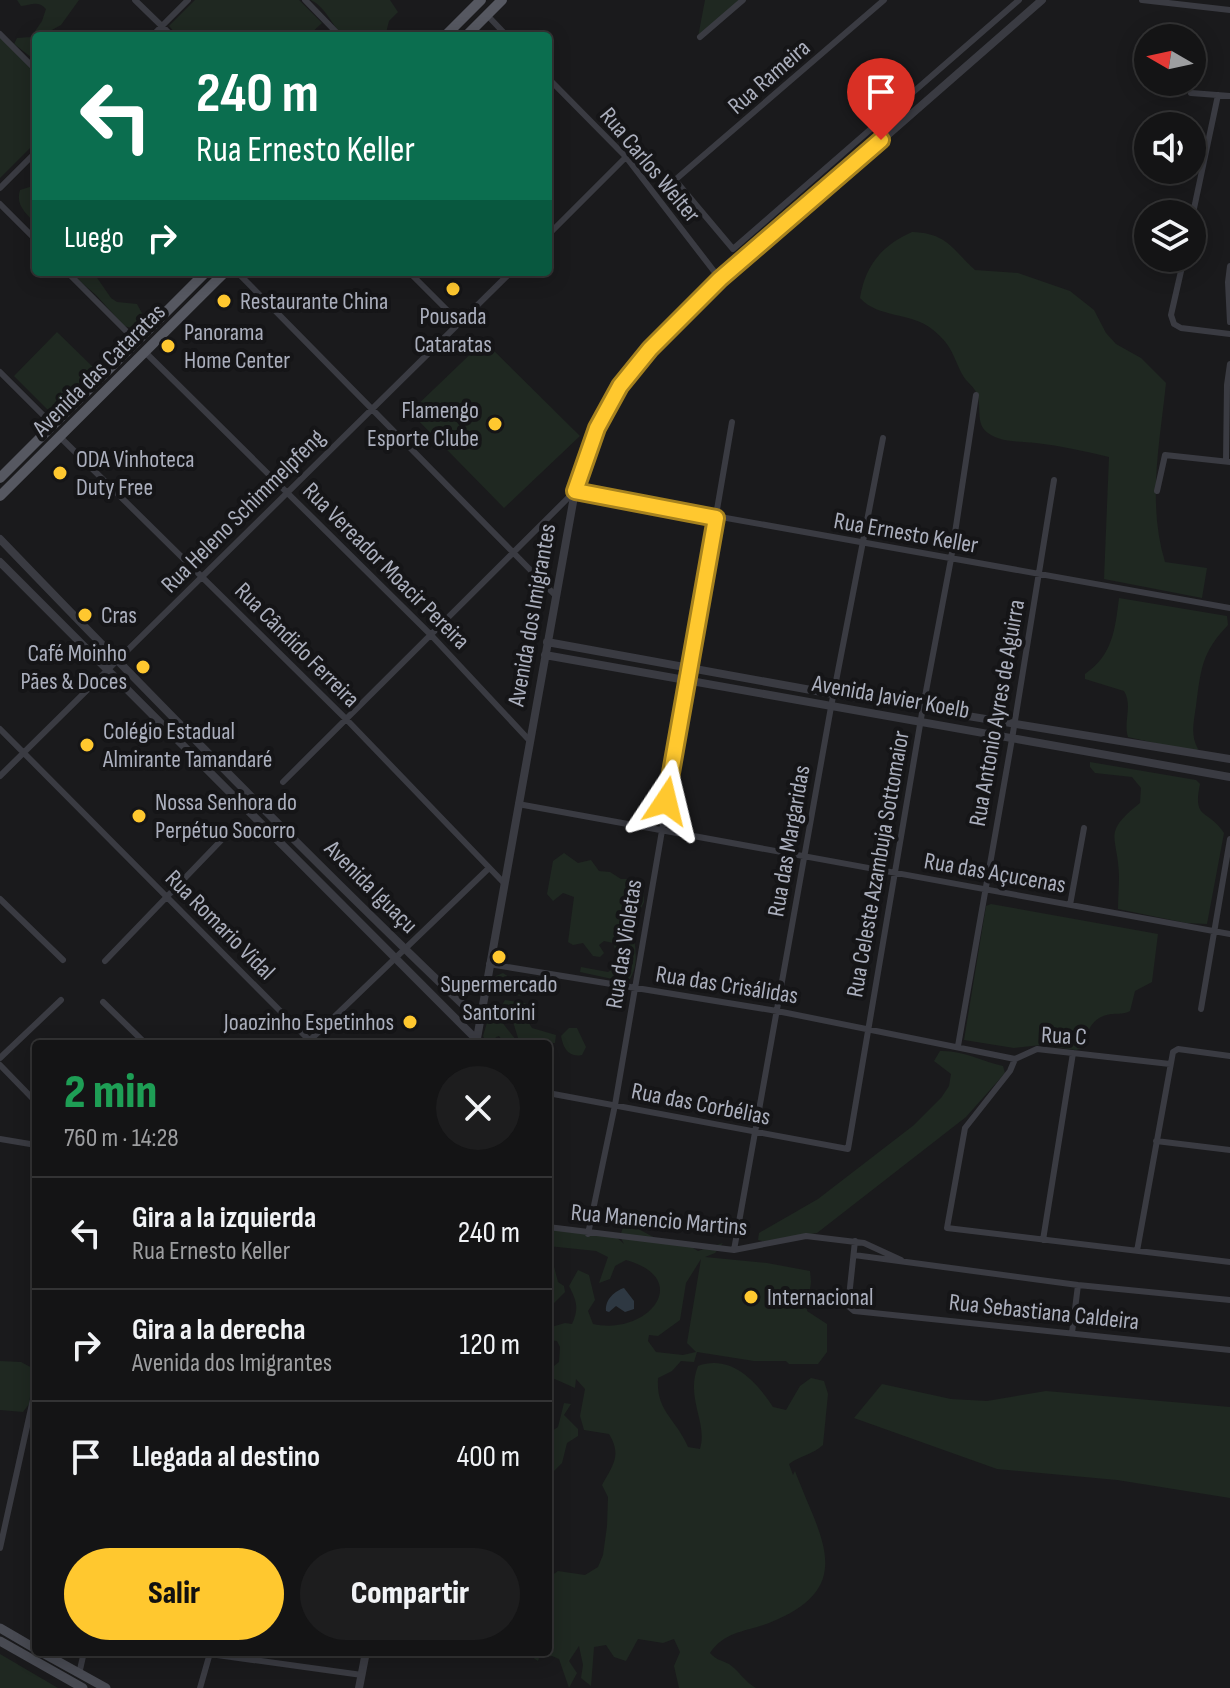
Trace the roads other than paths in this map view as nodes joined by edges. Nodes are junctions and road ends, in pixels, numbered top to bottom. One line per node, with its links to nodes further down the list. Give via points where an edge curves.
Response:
1 (135, 0): 13 (street)
2 (188, 0): 13 (street)
3 (305, 0): 16 (street)
4 (502, 0): 12 (main road)
5 (743, 0): 21 (street)
6 (884, 0): 7 (street, Rua Rameira, via 675,180 733,249)
7 (1019, 0)
8 (1042, 0): 42 (street, Avenida dos Imigrantes)
9 (1142, 0): 11 (street)
10 (474, 2): 17 (main road)
11 (1230, 10)
12 (487, 15): 18 (main road); 19 (street)
13 (162, 26): 14 (street); 15 (street)
14 (156, 32)
15 (168, 32)
16 (336, 32)
17 (448, 32)
18 (470, 32)
19 (503, 32)
20 (0, 34): 22 (street)
21 (700, 37)
22 (32, 66)
23 (552, 82): 28 (street, Rua Carlos Welter)
24 (1206, 94): 25 (street)
25 (1218, 95): 26 (street); 30 (street)
26 (1230, 96)
27 (32, 156): 29 (street)
28 (626, 157): 32 (street); 42 (street, Rua Carlos Welter)
29 (0, 188)
30 (1196, 200)
31 (0, 204): 33 (street)
32 (552, 231)
33 (32, 236)
34 (1230, 266): 43 (street)
35 (1181, 272): 45 (street, via 1171,315 1174,324)
36 (71, 276): 46 (street)
37 (202, 276): 46 (main road, Avenida das Cataratas)
38 (221, 276): 47 (main road, Avenida das Cataratas)
39 (241, 276): 51 (street)
40 (413, 276): 44 (street)
41 (507, 276): 44 (street, Rua Heleno Schimmelpfeng)
42 (720, 279): 59 (street, Avenida dos Imigrantes, via 620,386 597,428)
43 (1230, 322)
44 (460, 323): 51 (street, Rua Heleno Schimmelpfeng)
45 (1230, 334)
46 (137, 342): 53 (main road, Avenida das Cataratas)
47 (146, 353): 54 (main road, Avenida das Cataratas); 61 (street, Rua Vereador Moacir Pereira)
48 (1230, 364): 56 (street)
49 (0, 372): 53 (street)
50 (976, 395): 67 (street, Rua Celeste Azambuja Sottomaior)
51 (372, 408): 61 (street, Rua Heleno Schimmelpfeng); 66 (street)
52 (732, 422): 63 (street, Rua das Violetas)
53 (53, 425): 57 (main road, Avenida das Cataratas)
54 (61, 438): 62 (main road, Avenida das Cataratas); 70 (street, Rua Cândido Ferreira)
55 (883, 438): 65 (street, Rua das Margaridas)
56 (1228, 462): 60 (street, via 1165,455)
57 (0, 478)
58 (1054, 480): 69 (street, Rua Antonio Ayres de Aguirra)
59 (575, 491): 63 (street, Rua Ernesto Keller); 66 (street); 71 (street, Avenida dos Imigrantes)
60 (1157, 491)
61 (287, 492): 70 (street, Rua Heleno Schimmelpfeng); 73 (street, Rua Vereador Moacir Pereira)
62 (0, 496)
63 (716, 518): 65 (street, Rua Ernesto Keller); 77 (street, Rua das Violetas)
64 (0, 539): 76 (street, Avenida Iguaçu)
65 (862, 543): 67 (street, Rua Ernesto Keller); 80 (street, Rua das Margaridas)
66 (515, 553): 71 (street); 73 (street)
67 (951, 559): 69 (street, Rua Ernesto Keller); 82 (street, Rua Celeste Azambuja Sottomaior)
68 (0, 562): 78 (street, Avenida Iguaçu)
69 (1039, 575): 72 (street, Rua Ernesto Keller); 85 (street, Rua Antonio Ayres de Aguirra)
70 (203, 577): 76 (street, Rua Heleno Schimmelpfeng); 83 (street, Rua Cândido Ferreira)
71 (555, 595): 74 (street, Avenida dos Imigrantes)
72 (1230, 608)
73 (431, 635): 83 (street); 88 (street, Rua Vereador Moacir Pereira)
74 (547, 642): 75 (street, Avenida dos Imigrantes); 77 (street, Avenida Javier Koelb)
75 (545, 655): 79 (street, Avenida Javier Koelb); 88 (street, Avenida dos Imigrantes)
76 (116, 659): 78 (street, Rua Heleno Schimmelpfeng); 109 (street, Avenida Iguaçu)
77 (689, 667): 79 (street, Rua das Violetas); 80 (street, Avenida Javier Koelb)
78 (106, 669): 89 (street, Rua Heleno Schimmelpfeng); 111 (street, Avenida Iguaçu)
79 (686, 682): 81 (street, Avenida Javier Koelb); 97 (street, Rua das Violetas)
80 (833, 694): 81 (street, Rua das Margaridas); 82 (street, Avenida Javier Koelb)
81 (831, 707): 84 (street, Avenida Javier Koelb); 99 (street, Rua das Margaridas)
82 (923, 707): 84 (street, Rua Celeste Azambuja Sottomaior); 85 (street, Avenida Javier Koelb)
83 (347, 720): 93 (street); 100 (street, Rua Cândido Ferreira)
84 (920, 723): 87 (street, Avenida Javier Koelb); 101 (street, Rua Celeste Azambuja Sottomaior)
85 (1015, 724): 87 (street, Rua Antonio Ayres de Aguirra); 90 (street, Avenida Javier Koelb)
86 (0, 729): 89 (street, Rua Romario Vidal)
87 (1012, 739): 92 (street, Avenida Javier Koelb); 103 (street, Rua Antonio Ayres de Aguirra)
88 (529, 740): 94 (street, Avenida dos Imigrantes)
89 (24, 752): 91 (street, Rua Heleno Schimmelpfeng); 104 (street, Rua Romario Vidal)
90 (1230, 759)
91 (0, 776)
92 (1230, 777)
93 (283, 782)
94 (518, 804): 97 (street, Rua das Açucenas); 102 (street, Avenida dos Imigrantes)
95 (234, 827): 104 (street)
96 (1084, 828): 106 (street)
97 (661, 831): 99 (street, Rua das Açucenas); 114 (street, Rua das Violetas)
98 (1230, 839): 107 (street)
99 (805, 857): 101 (street, Rua das Açucenas); 118 (street, Rua das Margaridas)
100 (489, 868): 102 (street, Rua Cândido Ferreira); 109 (street)
101 (896, 874): 103 (street, Rua das Açucenas); 120 (street, Rua Celeste Azambuja Sottomaior)
102 (503, 882): 113 (street, Avenida dos Imigrantes)
103 (985, 890): 106 (street, Rua das Açucenas); 126 (street, Rua Antonio Ayres de Aguirra)
104 (168, 897): 112 (street); 122 (street, Rua Romario Vidal)
105 (0, 899): 110 (street)
106 (1070, 905): 107 (street, Rua das Açucenas)
107 (1214, 931): 108 (street, Rua das Açucenas); 117 (street)
108 (1230, 934)
109 (405, 950): 111 (street); 119 (street, Avenida Iguaçu)
110 (63, 960)
111 (395, 960): 123 (street); 124 (street, Avenida Iguaçu)
112 (105, 961)
113 (489, 964): 114 (street, Rua das Crisálidas); 119 (street, Avenida dos Imigrantes)
114 (636, 988): 118 (street, Rua das Crisálidas); 135 (street, Rua das Violetas)
115 (61, 1000): 129 (street)
116 (103, 1002): 121 (street)
117 (1201, 1009)
118 (777, 1011): 120 (street, Rua das Crisálidas); 136 (street, Rua das Margaridas)
119 (480, 1021): 125 (street, Avenida dos Imigrantes)
120 (869, 1028): 126 (street, Rua das Crisálidas); 140 (street, Rua Celeste Azambuja Sottomaior)
121 (142, 1040)
122 (306, 1040)
123 (312, 1040)
124 (474, 1040)
125 (476, 1040)
126 (958, 1046): 130 (street, Rua C)
127 (1073, 1053): 130 (street, Rua C, via 1037,1049); 131 (street, Rua C); 144 (street)
128 (1230, 1056): 131 (street, via 1178,1049)
129 (0, 1058)
130 (1015, 1059): 144 (street, via 965,1128 947,1228)
131 (1170, 1064): 138 (street)
132 (0, 1065): 134 (street)
133 (552, 1094): 135 (street, Rua das Corbélias)
134 (32, 1098)
135 (615, 1105): 136 (street, Rua das Corbélias); 143 (street, Rua das Violetas)
136 (755, 1134): 140 (street, Rua das Corbélias); 146 (street, Rua das Margaridas)
137 (0, 1139): 139 (street)
138 (1156, 1141): 141 (street); 147 (street)
139 (32, 1144)
140 (848, 1149)
141 (1230, 1150)
142 (552, 1228): 143 (street, Rua Manencio Martins)
143 (588, 1234): 146 (street, Rua Manencio Martins)
144 (1043, 1240): 147 (street)
145 (855, 1241): 146 (street, Rua Manencio Martins, via 806,1236); 148 (street); 149 (street, Rua Manencio Martins)
146 (734, 1250)
147 (1137, 1251): 150 (street)
148 (854, 1255): 149 (street, Rua Manencio Martins); 153 (street, Rua Sebastiana Caldeira, via 848,1306 854,1311)
149 (905, 1262): 151 (street, Rua Manencio Martins)
150 (1230, 1262)
151 (1078, 1285): 152 (street, Rua Manencio Martins); 153 (street)
152 (1230, 1300)
153 (1072, 1333): 154 (street, Rua Sebastiana Caldeira)
154 (1230, 1350)
155 (32, 1404): 156 (street)
156 (0, 1548)
157 (0, 1628): 159 (main road)
158 (0, 1641): 167 (main road)
159 (32, 1647)
160 (48, 1656): 165 (main road)
161 (83, 1656): 165 (street)
162 (209, 1656): 169 (street)
163 (231, 1656): 166 (street)
164 (365, 1656): 166 (street)
165 (79, 1674): 168 (main road)
166 (362, 1675): 170 (street)
167 (83, 1688)
168 (106, 1688)
169 (200, 1688)
170 (359, 1688)

